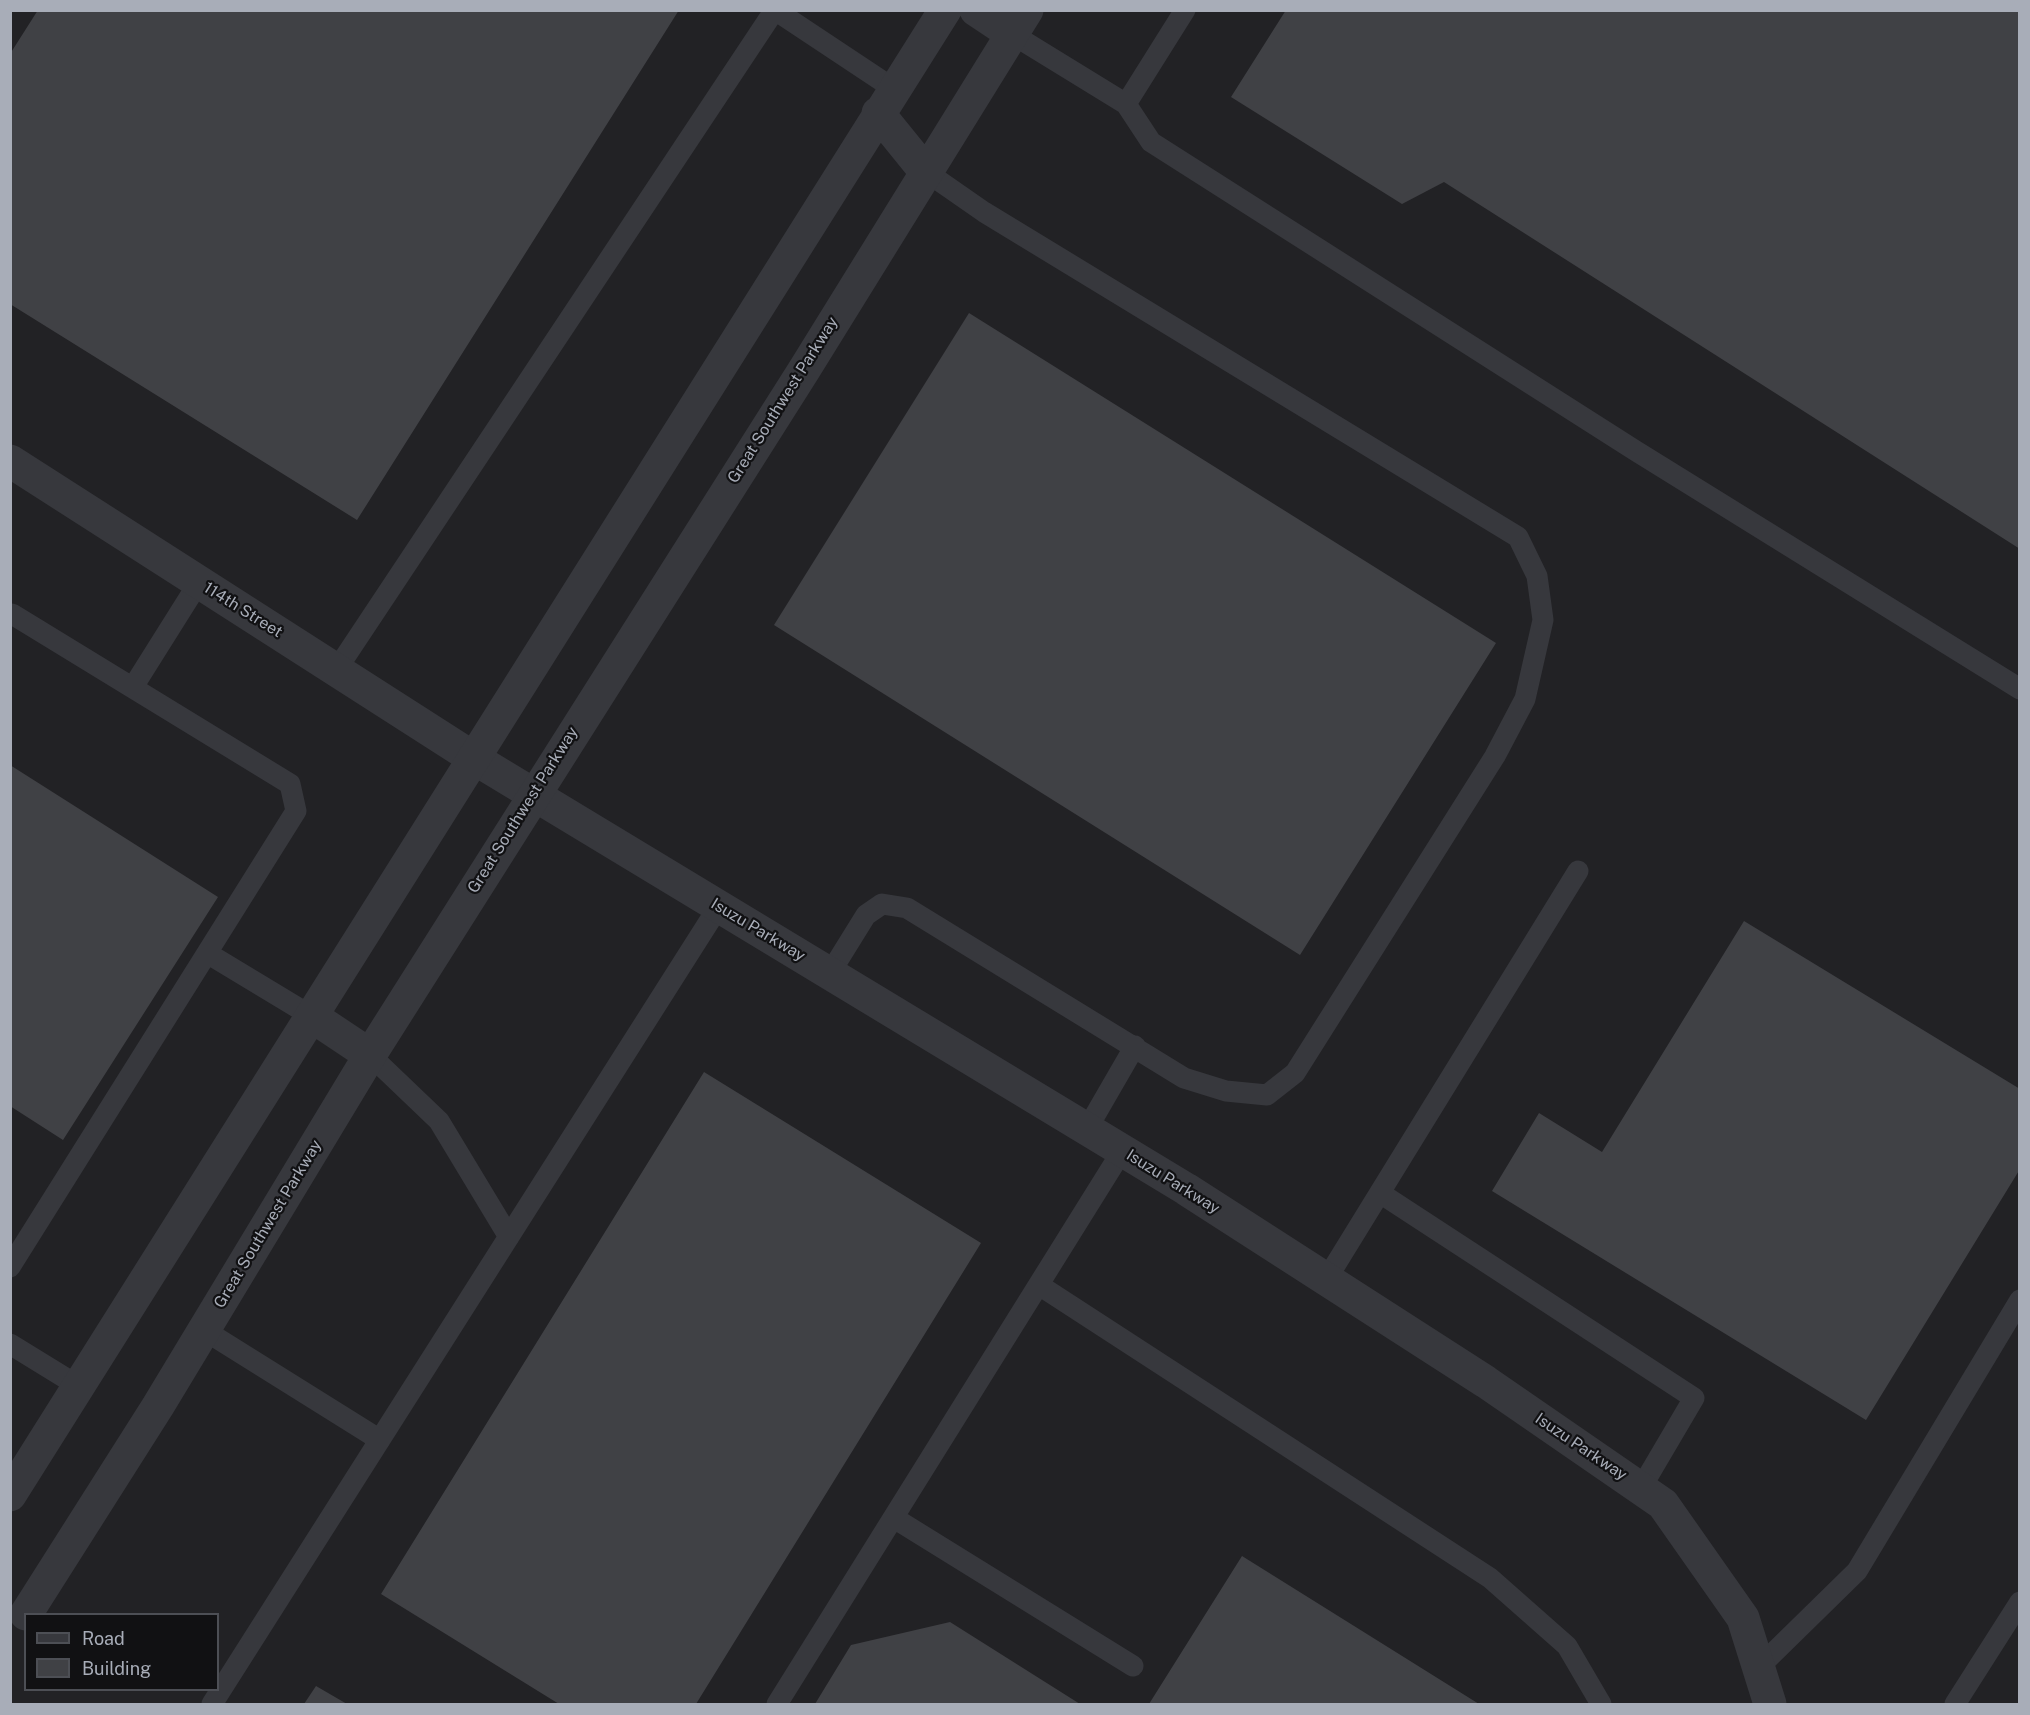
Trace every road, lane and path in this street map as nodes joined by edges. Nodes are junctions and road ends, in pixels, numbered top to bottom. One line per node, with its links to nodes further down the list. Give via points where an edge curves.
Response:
1 (945, 10): 6 (street)
2 (976, 10): 5 (street)
3 (1185, 10): 7 (lane)
4 (774, 11): 6 (lane); 12 (lane)
5 (1019, 22): 7 (lane); 8 (street, Great Southwest Parkway)
6 (886, 101): 8 (street); 15 (street)
7 (1126, 104): 14 (lane, via 1150,142)
8 (925, 171): 16 (street, Great Southwest Parkway, via 804,370); 22 (lane, via 984,212 1518,537 1537,576 1543,620 1525,699 1495,756 1295,1073 1267,1095 1226,1091 1184,1078)
9 (10, 461): 10 (street, 114th Street)
10 (200, 582): 12 (street, 114th Street); 13 (lane)
11 (12, 614): 13 (lane)
12 (337, 669): 15 (street, 114th Street)
13 (133, 687): 19 (lane, via 290,784 296,811)
14 (2019, 689)
15 (476, 759): 16 (street, Isuzu Parkway); 21 (street)
16 (533, 794): 18 (street, Isuzu Parkway); 23 (street, Great Southwest Parkway)
17 (1578, 871): 26 (lane)
18 (719, 906): 20 (street, Isuzu Parkway); 27 (lane)
19 (207, 953): 21 (lane); 28 (lane)
20 (830, 973): 22 (lane, via 866,915 882,904 907,908); 24 (street, Isuzu Parkway)
21 (312, 1017): 23 (street); 34 (street)
22 (1135, 1046): 24 (lane)
23 (370, 1054): 27 (lane, via 439,1121); 32 (street, Great Southwest Parkway)
24 (1087, 1129): 25 (street, Isuzu Parkway)
25 (1122, 1150): 29 (street, Isuzu Parkway); 30 (lane)
26 (1380, 1193): 29 (lane); 37 (lane, via 1694,1398)
27 (509, 1237): 35 (lane)
28 (10, 1267)
29 (1326, 1280): 37 (street, Isuzu Parkway)
30 (1039, 1285): 38 (lane); 47 (lane, via 1490,1578 1567,1646)
31 (2019, 1300): 44 (lane, via 1857,1571)
32 (204, 1330): 35 (lane); 40 (street, Great Southwest Parkway)
33 (10, 1344): 34 (lane)
34 (80, 1387): 36 (street)
35 (380, 1440): 45 (lane)
36 (13, 1486)
37 (1641, 1488): 44 (street, Isuzu Parkway, via 1663,1504 1743,1618)
38 (894, 1518): 43 (lane); 46 (lane)
39 (2019, 1602): 49 (lane)
40 (27, 1613)
41 (24, 1618): 42 (street, Great Southwest Parkway)
42 (10, 1638)
43 (1133, 1666)
44 (1759, 1667): 48 (street, Isuzu Parkway)
45 (212, 1704)
46 (777, 1704)
47 (1601, 1704)
48 (1770, 1704)
49 (1955, 1704)

